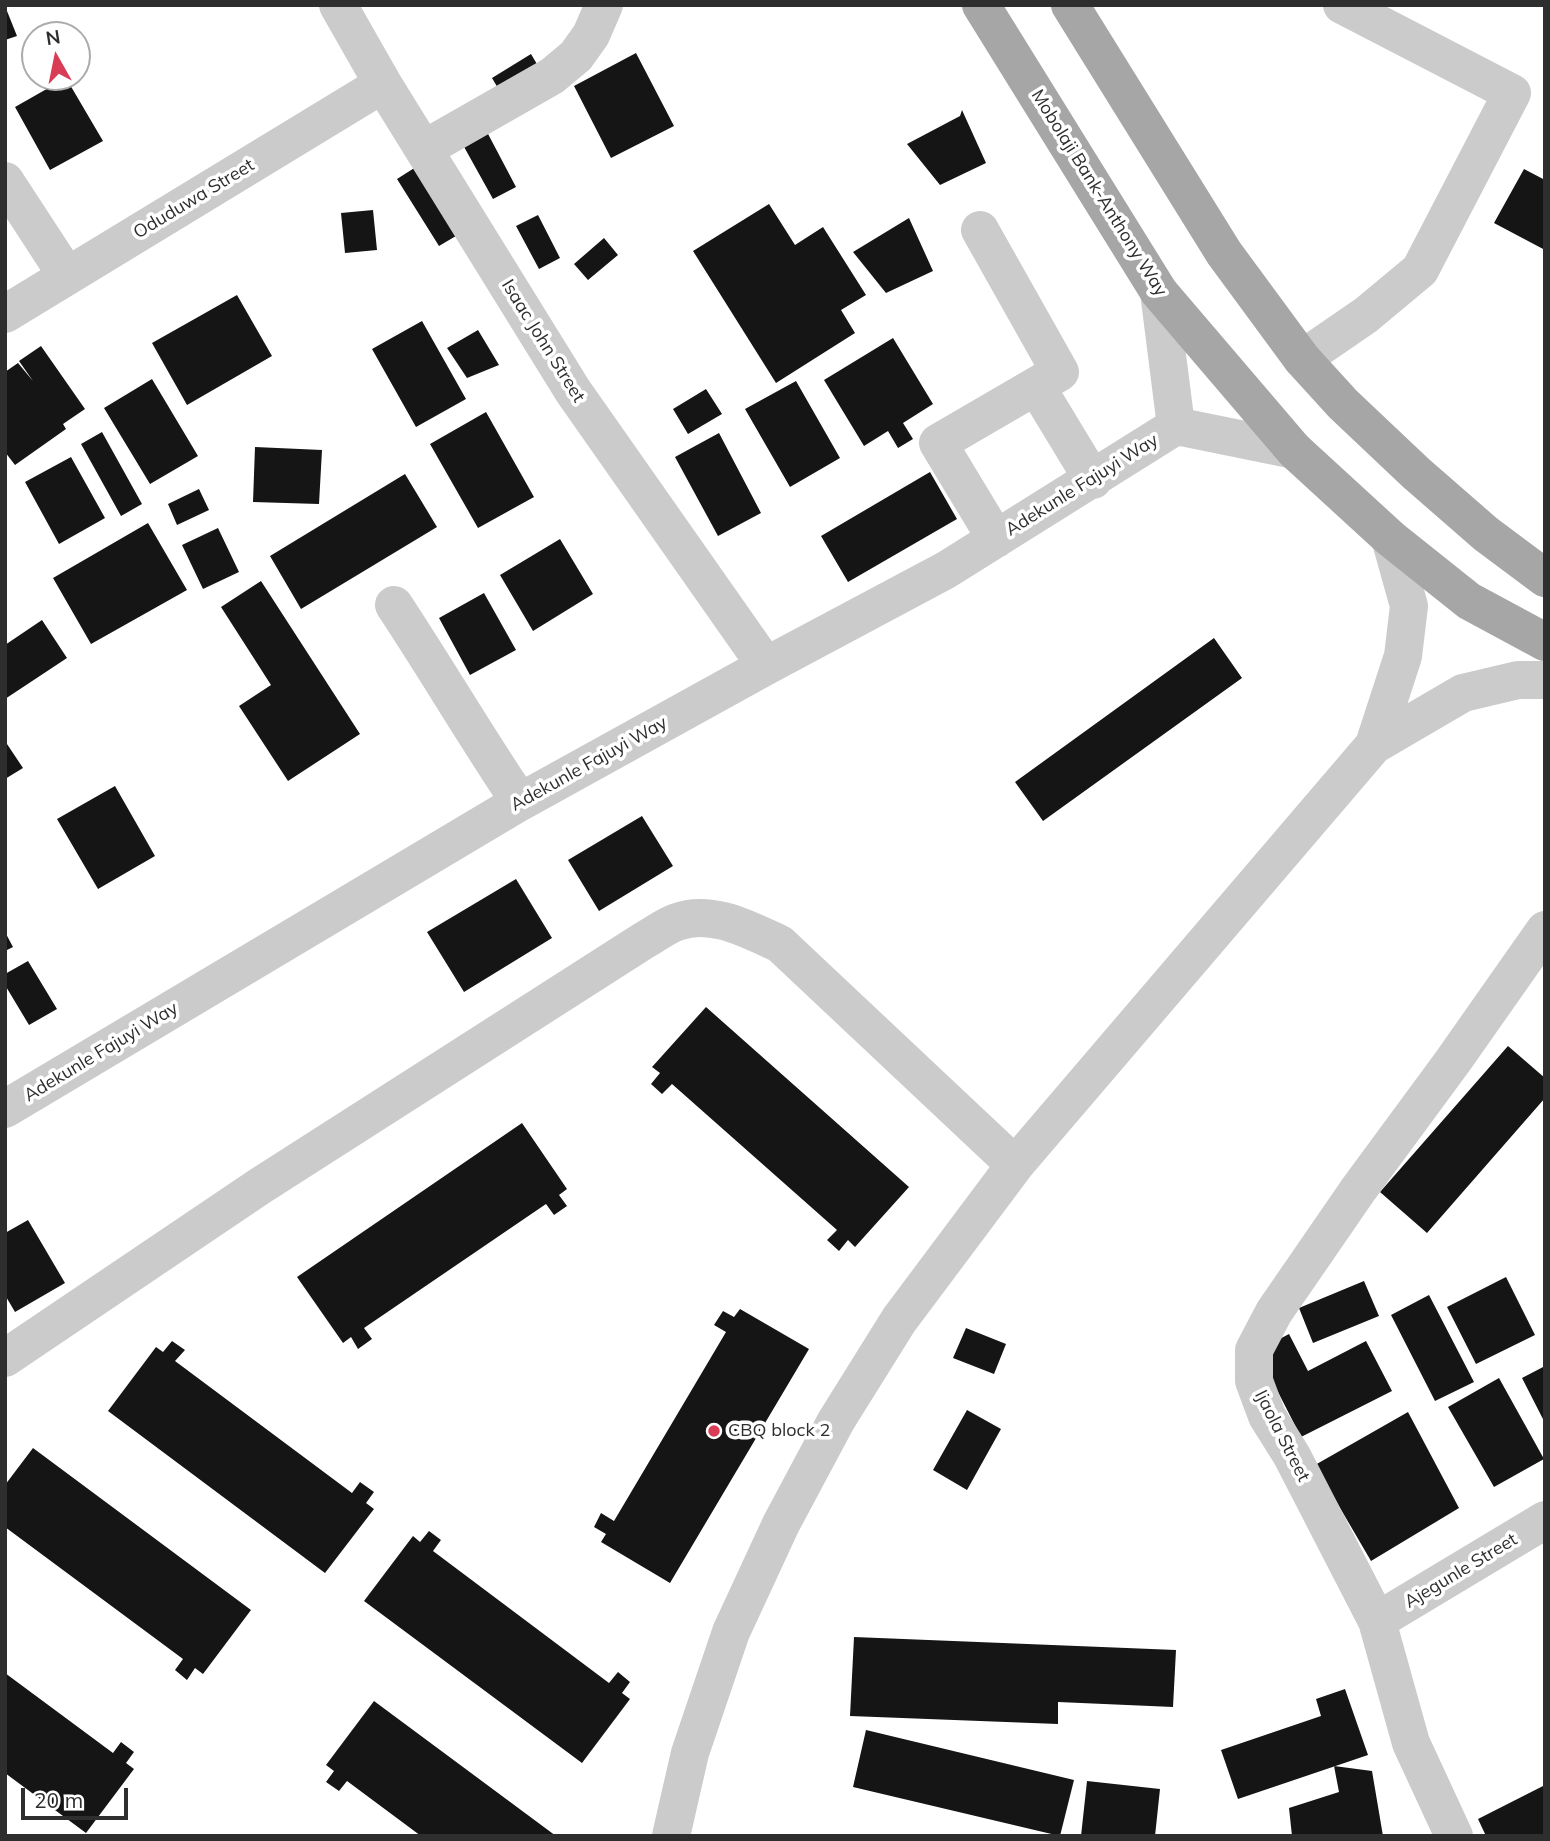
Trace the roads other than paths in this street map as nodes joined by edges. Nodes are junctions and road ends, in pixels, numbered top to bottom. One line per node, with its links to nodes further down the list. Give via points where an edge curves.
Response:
1 (338, 5): 6 (street, Isaac John Street)
2 (981, 5): 11 (main road, Mobolaji Bank-Anthony Way)
3 (1070, 5): 13 (main road, via 1224,253)
4 (1342, 5): 13 (street, via 1512,93 1420,270)
5 (596, 11): 7 (street, via 591,35 576,56 552,76)
6 (383, 84): 7 (street, Isaac John Street); 10 (street, Oduduwa Street)
7 (424, 149): 23 (street, Isaac John Street, via 573,391)
8 (5, 181): 10 (street)
9 (980, 230): 14 (street, via 1060,372)
10 (67, 276): 12 (street, Oduduwa Street)
11 (1159, 292): 15 (street, Adekunle Fajuyi Way); 16 (main road, Mobolaji Bank-Anthony Way)
12 (5, 314)
13 (1302, 359): 20 (main road, via 1416,473)
14 (1036, 386): 17 (street); 19 (street, via 938,443)
15 (1176, 426): 16 (street, Adekunle Fajuyi Way); 17 (street, Adekunle Fajuyi Way)
16 (1294, 450): 18 (main road, Mobolaji Bank-Anthony Way)
17 (1093, 480): 19 (street, Adekunle Fajuyi Way)
18 (1390, 538): 22 (main road, Mobolaji Bank-Anthony Way, via 1469,601); 25 (street, via 1409,606 1403,656)
19 (996, 539): 23 (street, Adekunle Fajuyi Way)
20 (1545, 578)
21 (394, 605): 26 (street)
22 (1545, 642)
23 (766, 666): 26 (street, Adekunle Fajuyi Way)
24 (1545, 680): 25 (street, via 1518,680 1463,693)
25 (1374, 745): 29 (street)
26 (520, 802): 28 (street, Adekunle Fajuyi Way)
27 (1545, 930): 32 (street, Ijaola Street, via 1357,1190 1274,1312 1254,1350 1254,1381 1267,1416)
28 (5, 1109)
29 (1015, 1165): 30 (street, via 780,944 709,917 678,921 260,1186); 33 (street, via 899,1320 836,1421 781,1524 731,1632 690,1753)
30 (5, 1358)
31 (1545, 1520): 32 (street, Ajegunle Street)
32 (1377, 1621): 34 (street, Ijaola Street, via 1412,1743)
33 (671, 1836)
34 (1454, 1836)

